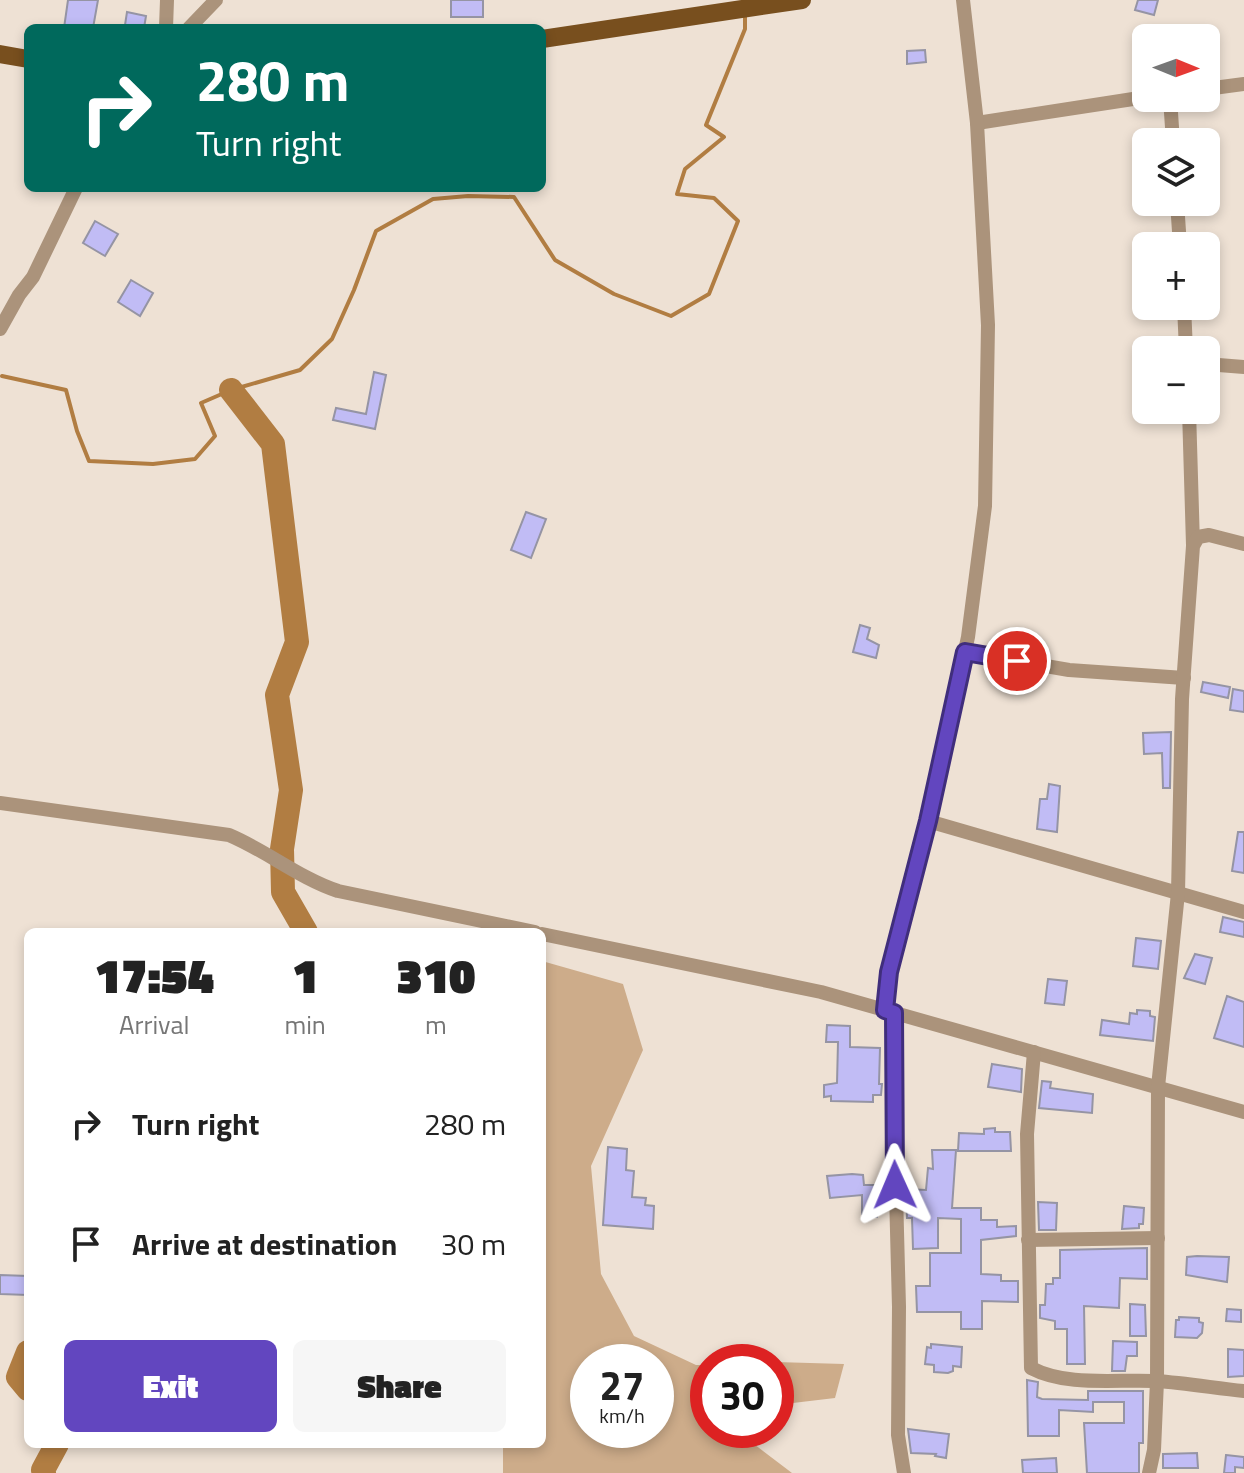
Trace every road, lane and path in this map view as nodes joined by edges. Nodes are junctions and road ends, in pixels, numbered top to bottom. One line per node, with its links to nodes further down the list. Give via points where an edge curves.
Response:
1 (167, 0): 6 (street)
2 (216, 0): 7 (street)
3 (802, 0): 5 (main road)
4 (963, 0): 15 (street)
5 (734, 4): 8 (main road); 9 (main road)
6 (166, 24)
7 (193, 24)
8 (546, 28)
9 (546, 38)
10 (0, 54): 11 (main road)
11 (24, 58)
12 (1244, 84): 13 (street)
13 (1220, 87)
14 (1132, 99): 15 (street)
15 (977, 123): 23 (street, via 988,325 985,506)
16 (74, 192): 17 (street, via 33,277)
17 (0, 329)
18 (1220, 365): 19 (street)
19 (1244, 367)
20 (1189, 424): 22 (street)
21 (1244, 544): 22 (street, via 1209,535 1198,537)
22 (1193, 546): 24 (street)
23 (965, 652): 24 (street, via 1069,670); 26 (street)
24 (1184, 678): 27 (street)
25 (0, 803): 29 (street, via 229,835 316,884)
26 (928, 821): 27 (street); 31 (street, via 889,972)
27 (1178, 893): 28 (street); 33 (street)
28 (1244, 912)
29 (516, 928)
30 (546, 935): 31 (street)
31 (890, 1011): 32 (street); 39 (street, via 898,1435)
32 (1034, 1052): 33 (street); 36 (street, via 1027,1134)
33 (1158, 1087): 34 (street); 35 (street)
34 (1244, 1112)
35 (1158, 1238): 36 (street); 37 (street)
36 (1028, 1240): 37 (street, via 1031,1368 1080,1380)
37 (1157, 1381): 38 (street); 40 (street)
38 (1244, 1391)
39 (904, 1473)
40 (1149, 1473)

